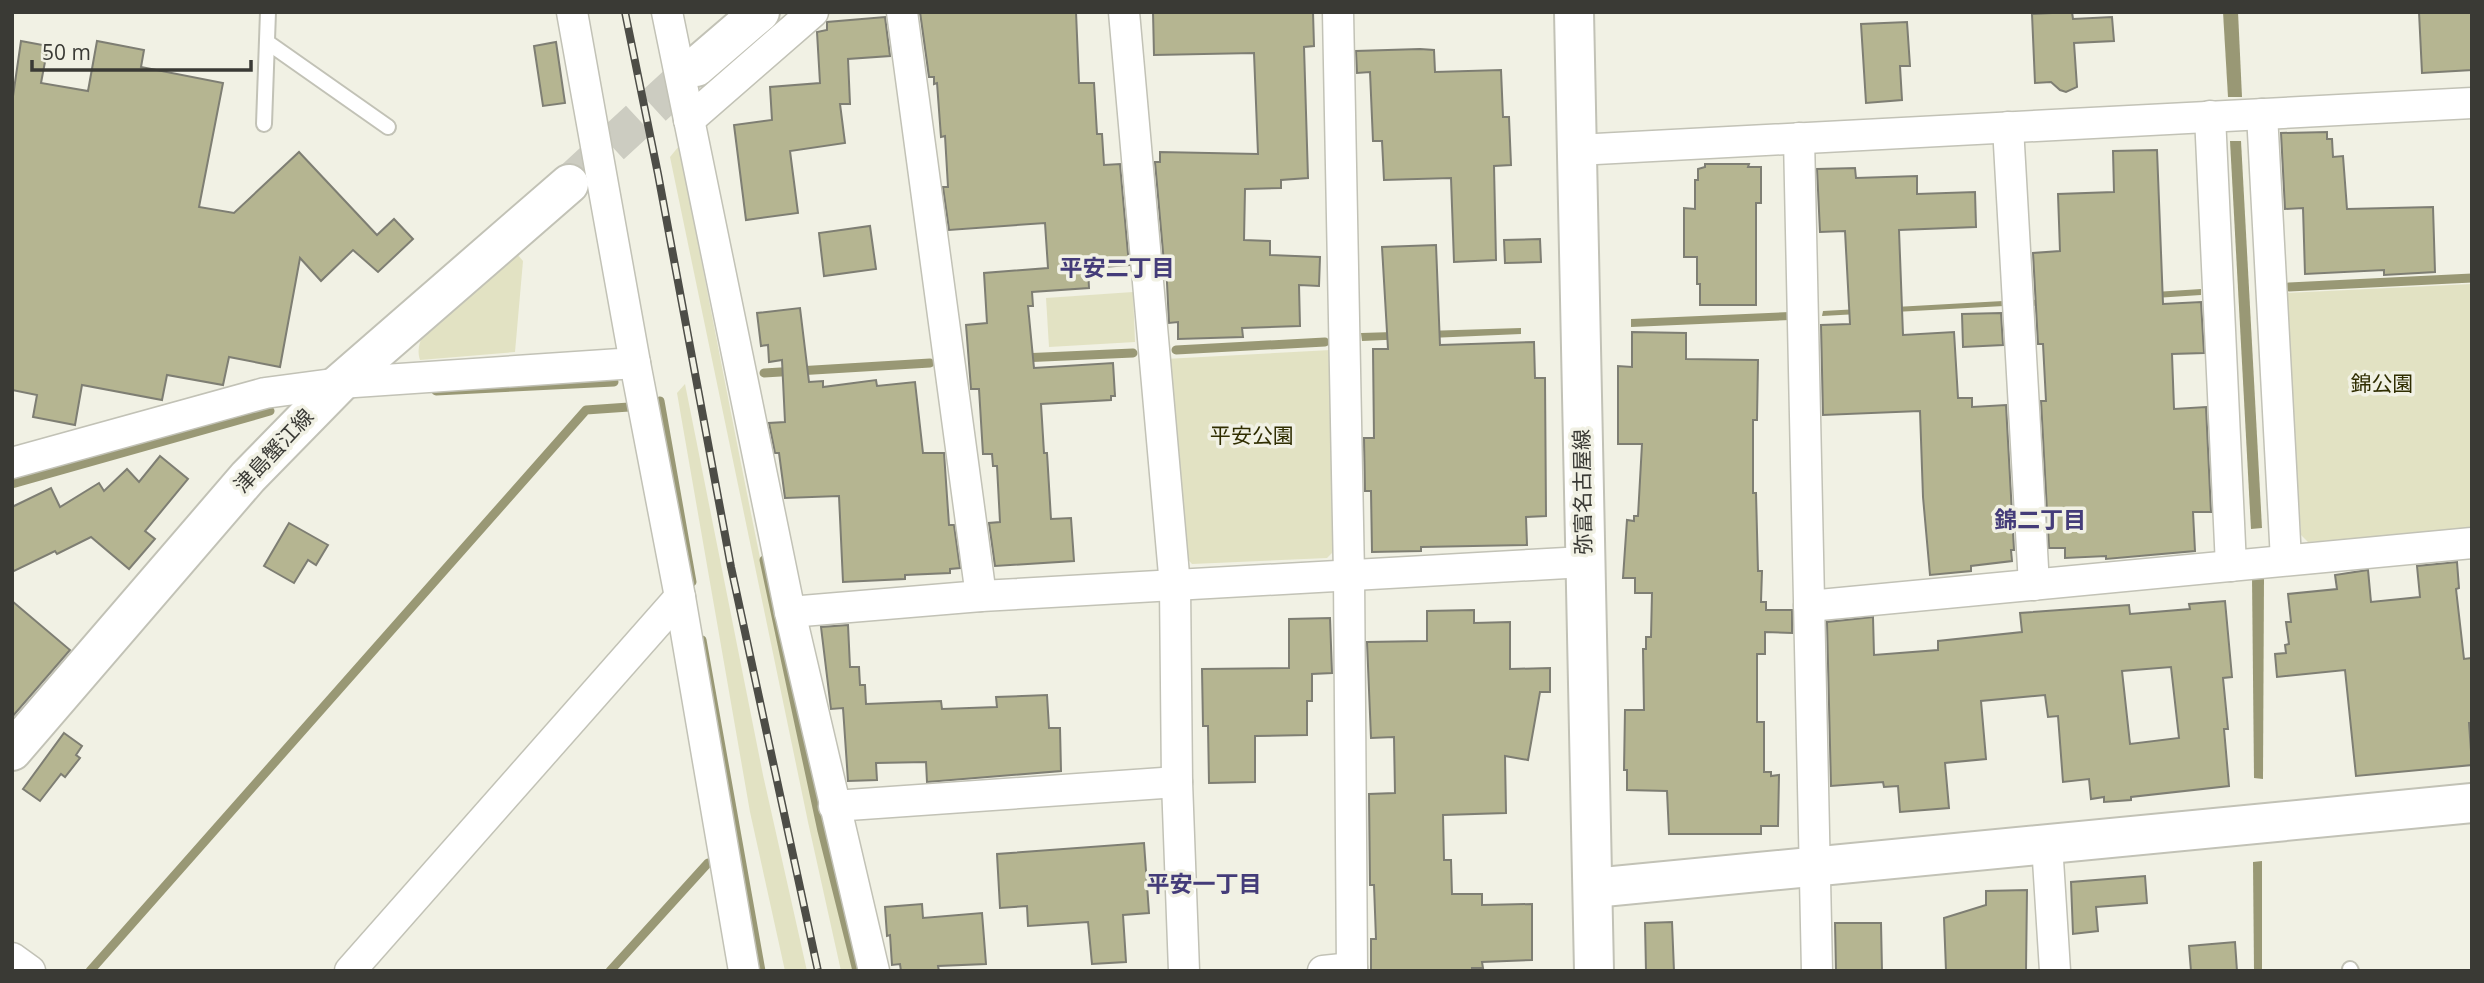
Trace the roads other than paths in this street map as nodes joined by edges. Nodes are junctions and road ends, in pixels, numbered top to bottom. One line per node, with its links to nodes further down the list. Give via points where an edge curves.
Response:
1 (268, 12): 10 (lane)
2 (572, 12): 22 (street)
3 (667, 12): 15 (street)
4 (760, 12): 11 (main road)
5 (813, 12): 15 (street)
6 (902, 12): 32 (street)
7 (1124, 12): 31 (street)
8 (1338, 12): 29 (street)
9 (1574, 12): 20 (main road, 弥富名古屋線)
10 (267, 42): 16 (lane); 17 (lane)
11 (696, 67)
12 (2472, 103): 13 (street)
13 (2262, 114): 14 (street); 26 (street)
14 (2210, 116): 18 (street); 28 (street)
15 (690, 120): 35 (street)
16 (264, 124)
17 (388, 127)
18 (2008, 127): 19 (street); 30 (street)
19 (1800, 138): 20 (street); 34 (street)
20 (1577, 150): 27 (main road, 弥富名古屋線)
21 (569, 184): 23 (main road, 津島蟹江線)
22 (635, 363): 23 (street); 33 (street)
23 (340, 383): 24 (street, via 265,393); 36 (main road, 津島蟹江線, via 248,477)
24 (12, 463)
25 (2472, 542): 26 (street)
26 (2286, 561): 28 (street)
27 (1584, 562): 29 (street); 42 (main road, 弥富名古屋線)
28 (2231, 566): 30 (street)
29 (1349, 575): 31 (street); 44 (street)
30 (2034, 585): 34 (street)
31 (1175, 586): 32 (street); 37 (street)
32 (981, 596): 35 (street)
33 (681, 597): 46 (street); 47 (street)
34 (1809, 606): 41 (street)
35 (790, 612): 39 (street)
36 (12, 751)
37 (1177, 782): 39 (street); 49 (street)
38 (2472, 803): 40 (main road)
39 (834, 806): 48 (street)
40 (2047, 844): 41 (main road); 52 (street)
41 (1815, 866): 42 (main road); 51 (street)
42 (1593, 888): 50 (main road, 弥富名古屋線)
43 (12, 958): 45 (street)
44 (1342, 970)
45 (30, 971)
46 (350, 971)
47 (744, 971)
48 (874, 971)
49 (1184, 971)
50 (1594, 971)
51 (1817, 971)
52 (2055, 971)

